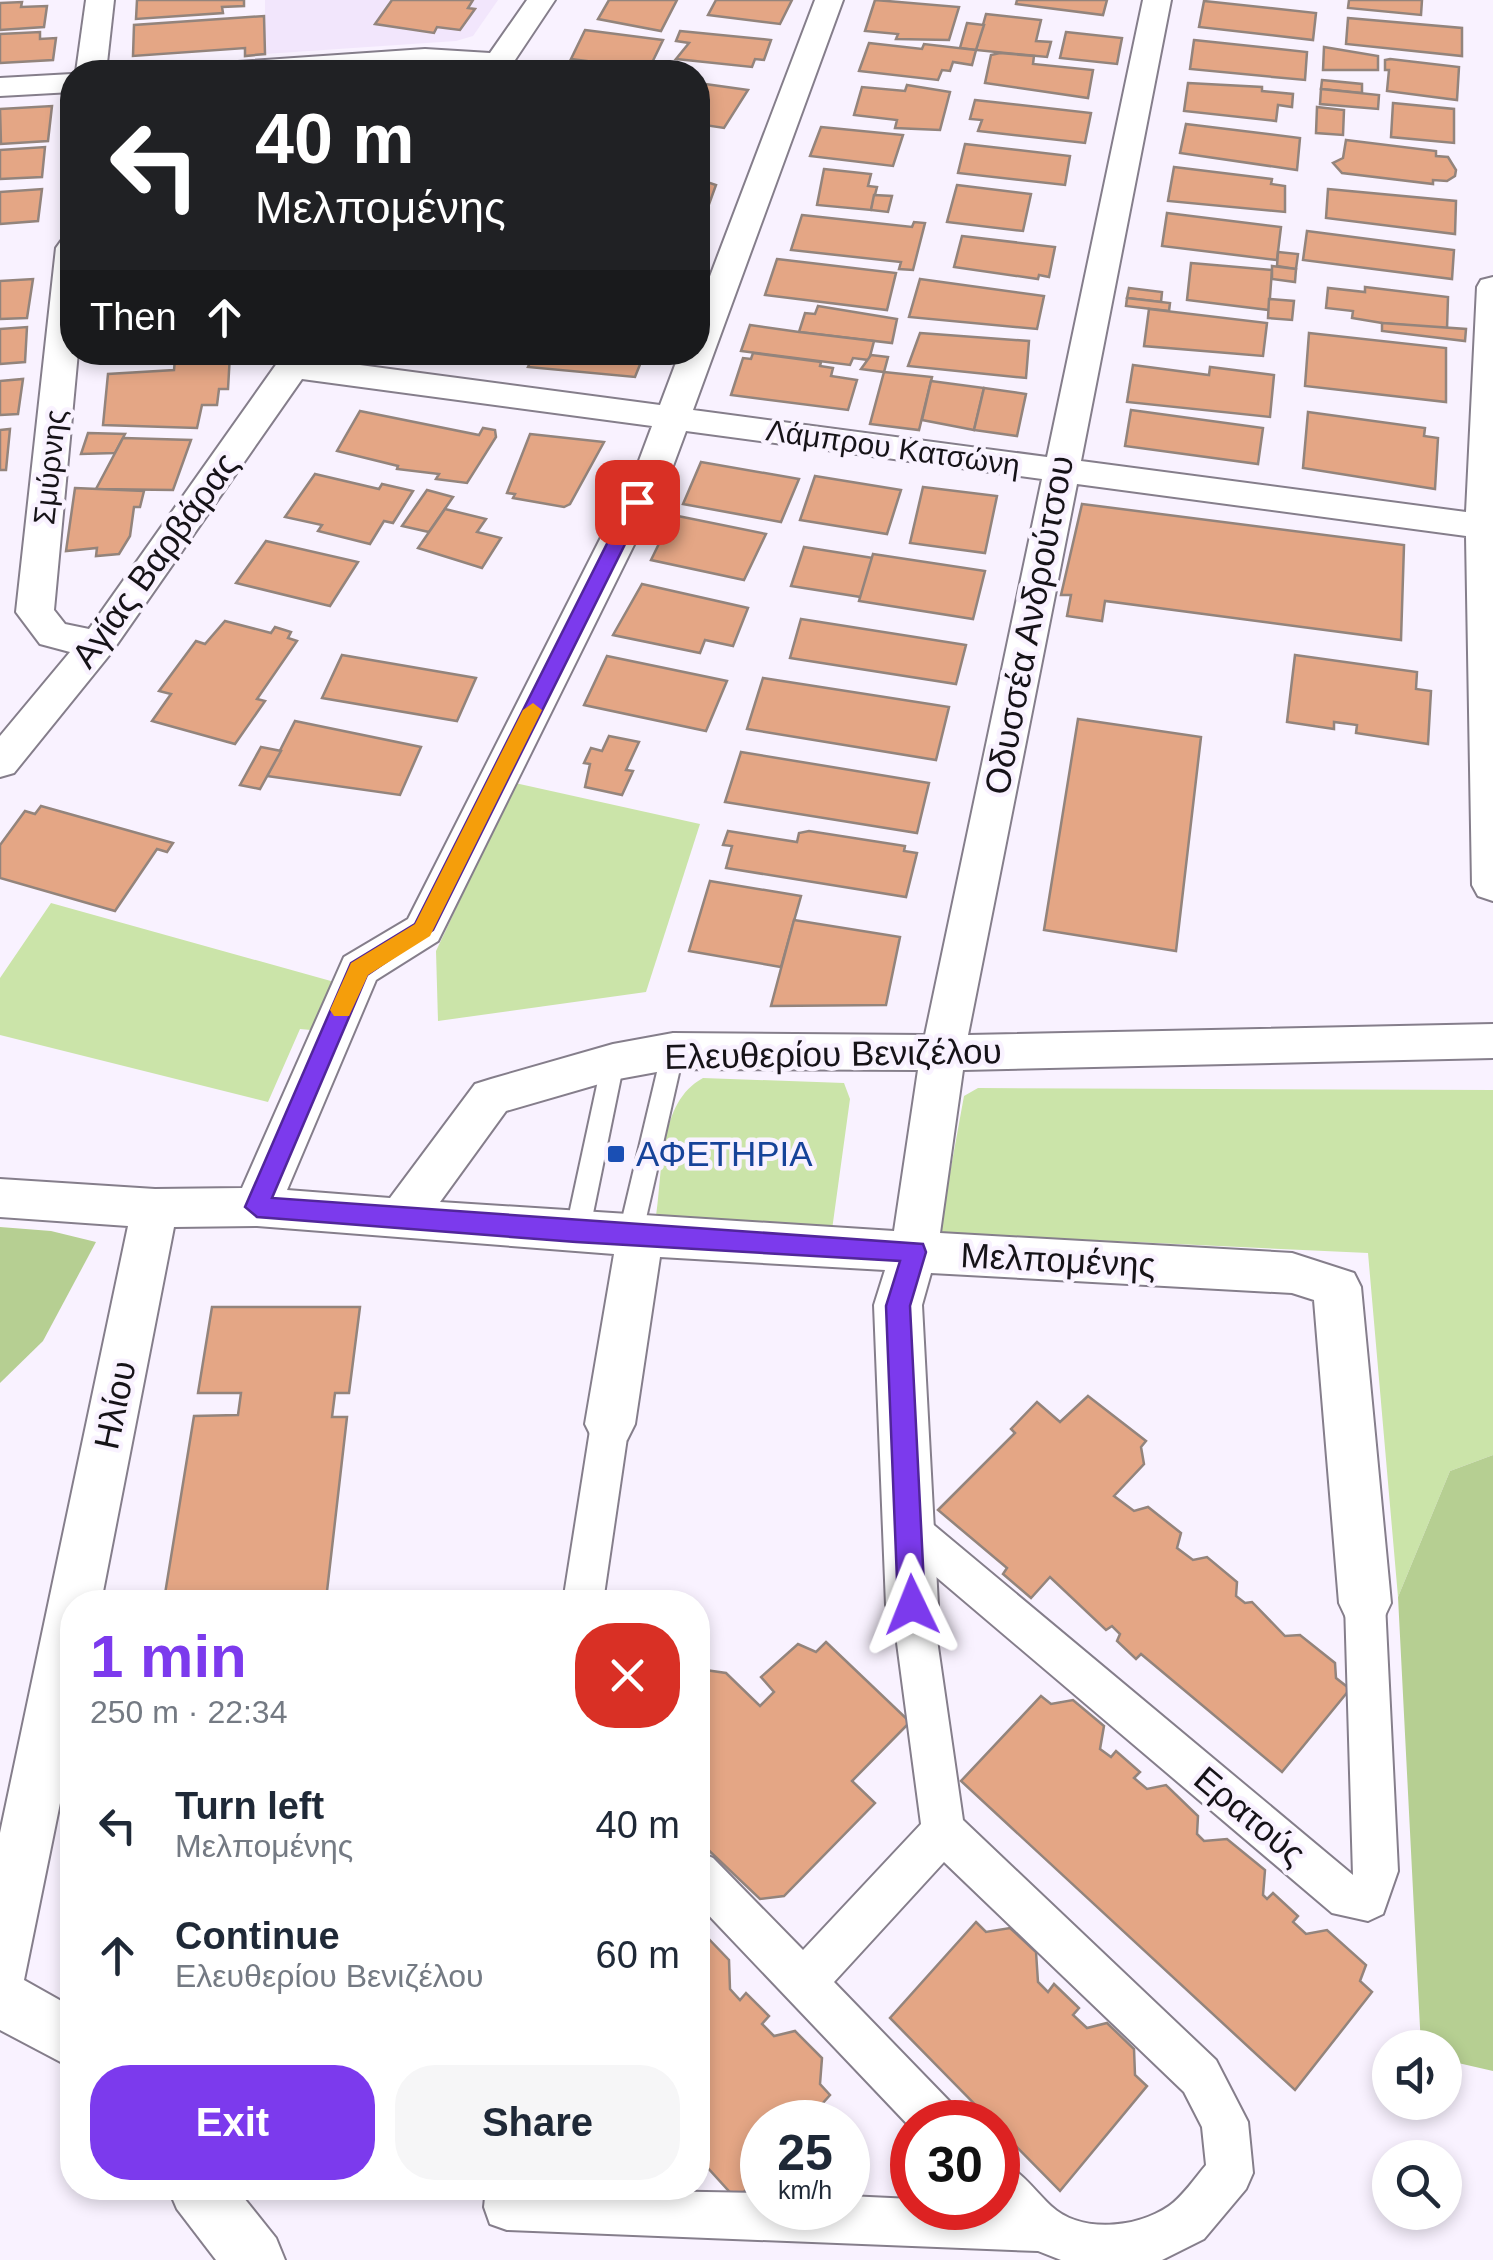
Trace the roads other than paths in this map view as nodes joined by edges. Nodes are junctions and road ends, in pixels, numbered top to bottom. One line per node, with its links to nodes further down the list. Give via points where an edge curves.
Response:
1 (100, 0): 5 (street)
2 (541, 0): 8 (street)
3 (829, 0): 12 (street)
4 (1157, 0): 18 (street, Οδυσσέα Ανδρούτσου)
5 (92, 60)
6 (396, 60): 7 (street)
7 (439, 60)
8 (501, 60)
9 (60, 84): 10 (street)
10 (0, 88)
11 (1493, 287): 19 (street)
12 (710, 322)
13 (60, 365): 20 (street, Σμύρνης, via 35,612 53,635)
14 (294, 365): 20 (street, Αγίας Βαρβάρας)
15 (330, 365): 17 (street, Λάμπρου Κατσώνη)
16 (694, 365): 17 (street)
17 (674, 419): 18 (street, Λάμπρου Κατσώνη); 28 (street, via 422,930 359,969)
18 (1060, 471): 19 (street, Λάμπρου Κατσώνη); 25 (street, Οδυσσέα Ανδρούτσου)
19 (1489, 527): 22 (street)
20 (98, 644): 21 (street, Αγίας Βαρβάρας)
21 (5, 753)
22 (1493, 886)
23 (1493, 1041): 25 (street, Ελευθερίου Βενιζέλου)
24 (672, 1051): 25 (street, Ελευθερίου Βενιζέλου); 26 (street, Ελευθερίου Βενιζέλου); 32 (lane)
25 (944, 1053): 33 (street, Οδυσσέα Ανδρούτσου)
26 (612, 1062): 30 (street, Ελευθερίου Βενιζέλου, via 490,1097); 31 (lane)
27 (0, 1198): 29 (street)
28 (257, 1207): 29 (street); 30 (street)
29 (155, 1208): 36 (street, Ηλίου)
30 (402, 1218): 31 (street, Μελπομένης)
31 (576, 1232): 32 (street, Μελπομένης)
32 (635, 1236): 33 (street, Μελπομένης); 34 (street)
33 (914, 1252): 35 (street, Οδυσσέα Ανδρούτσου, via 898,1306); 38 (street, Μελπομένης, via 1292,1273 1337,1287)
34 (610, 1424): 37 (street)
35 (909, 1529): 38 (street, Ερατούς, via 1347,1898 1368,1899 1376,1871); 39 (street, Οδυσσέα Ανδρούτσου)
36 (77, 1590)
37 (585, 1590)
38 (1365, 1603)
39 (912, 1605): 41 (street)
40 (60, 1673): 43 (street)
41 (943, 1830): 44 (street); 51 (street, via 1200,2076 1225,2122 1230,2172 1187,2222 1138,2247 1122,2248 1089,2248)
42 (710, 1886): 44 (street)
43 (0, 1969)
44 (803, 1982): 47 (street)
45 (0, 1998): 46 (street)
46 (60, 2032)
47 (917, 2100)
48 (207, 2200): 52 (street)
49 (508, 2200): 51 (street, via 507,2207)
50 (1020, 2207): 51 (street)
51 (1038, 2226)
52 (254, 2260)

